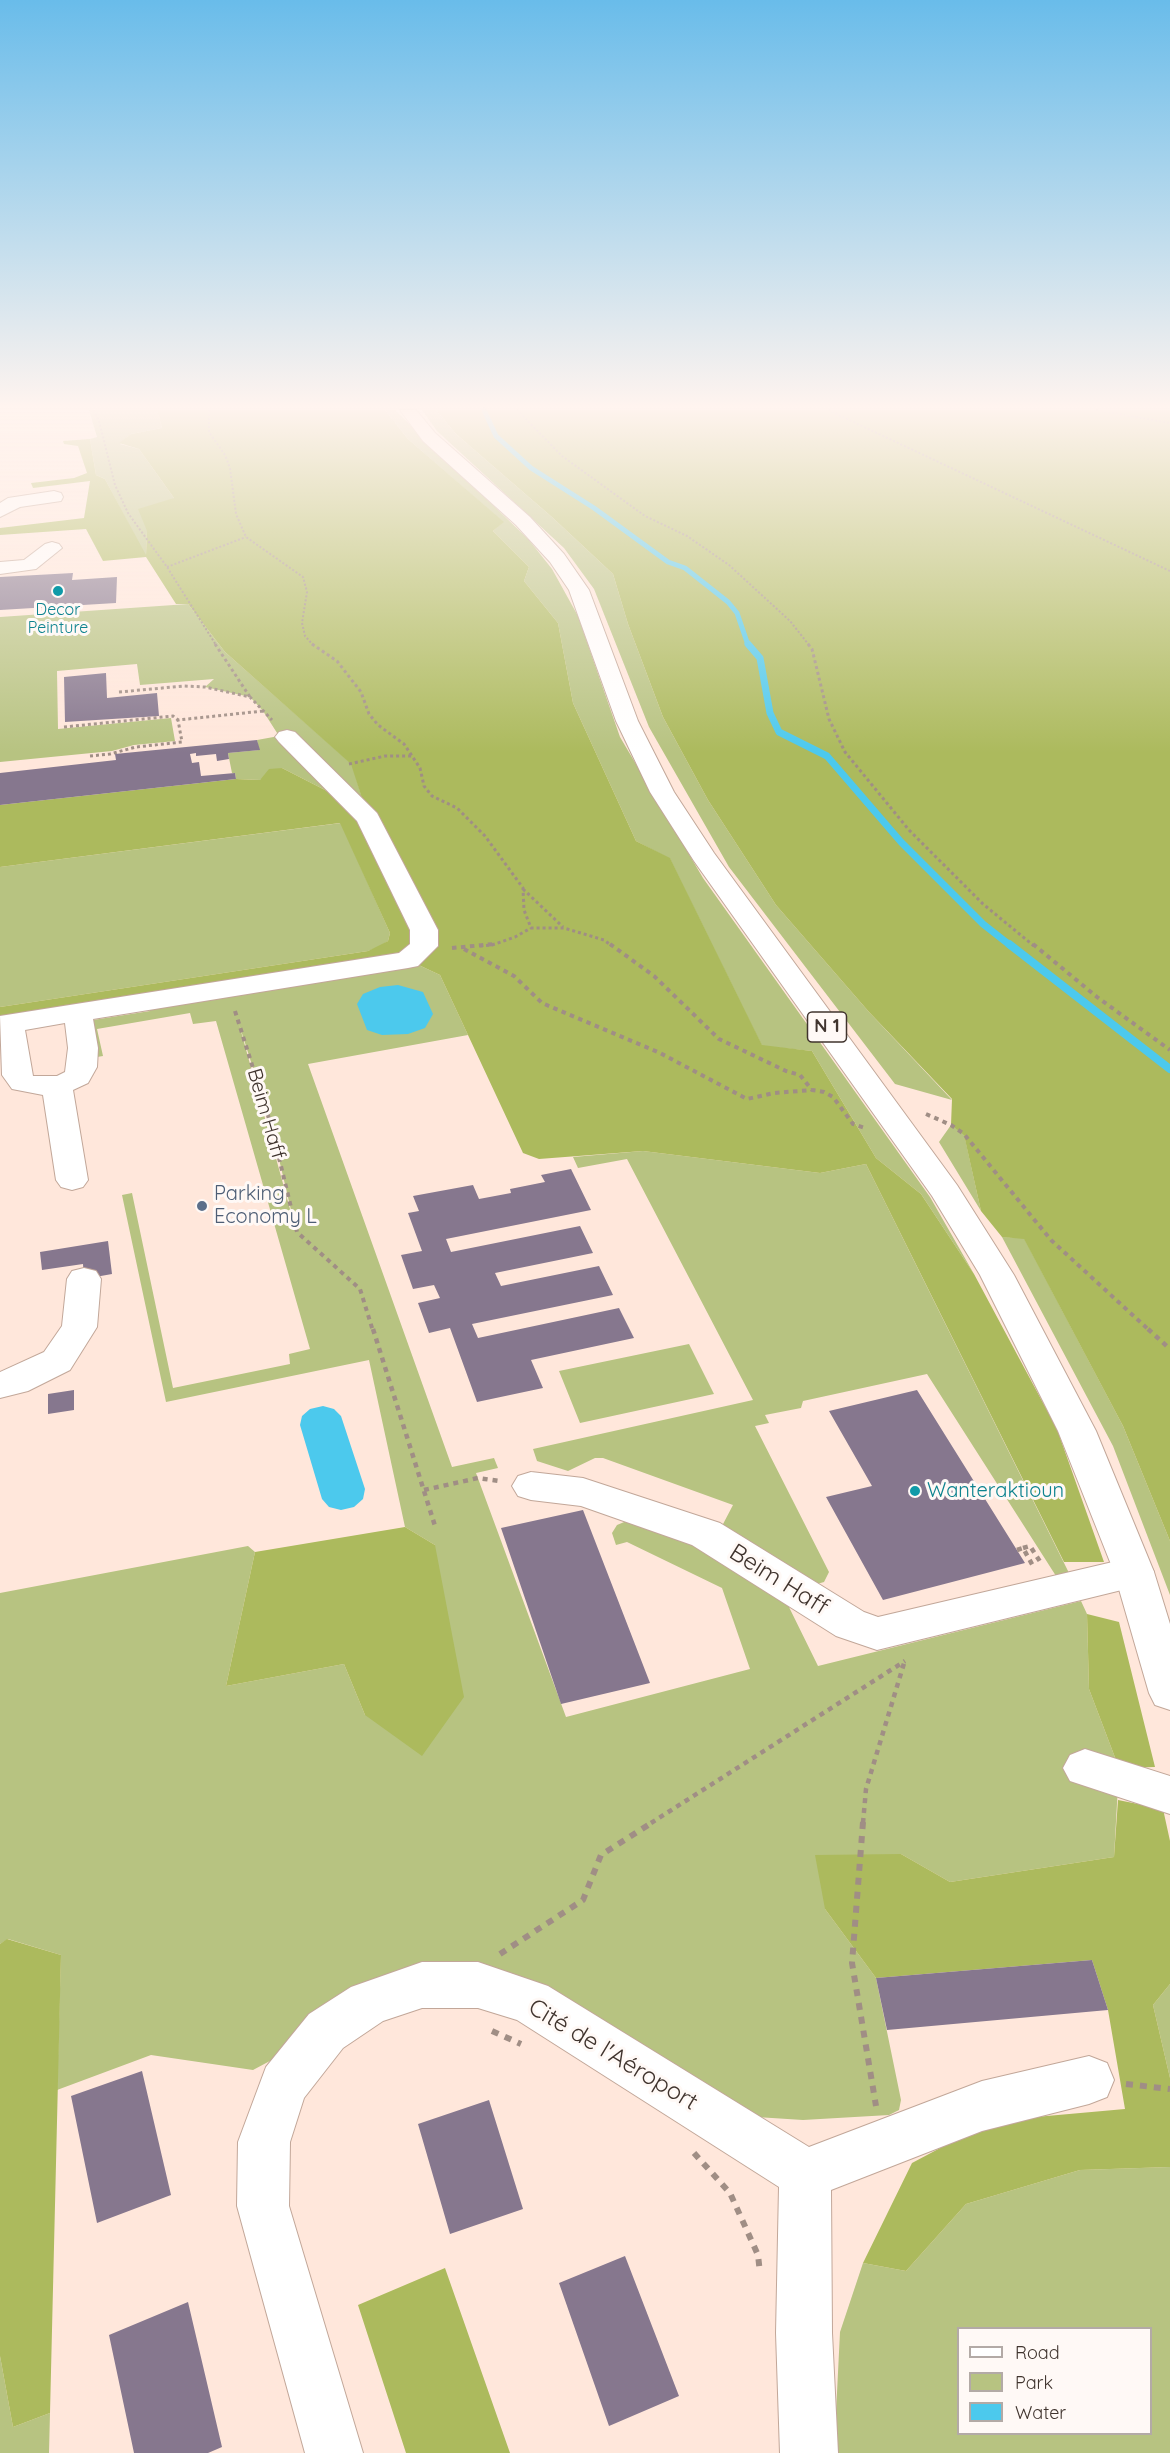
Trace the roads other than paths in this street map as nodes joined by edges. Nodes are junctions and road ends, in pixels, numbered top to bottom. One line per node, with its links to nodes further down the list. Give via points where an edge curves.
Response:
1 (526, 524): 12 (main road, N 1, via 579,590 627,721 662,792 703,856 946,1192 997,1275 1077,1431)
2 (52, 548): 3 (main road, via 29,565)
3 (0, 568)
4 (287, 736): 5 (main road, via 368,818 424,930 424,946 408,960)
5 (78, 1013): 6 (main road); 7 (main road, via 82,1066 77,1077)
6 (5, 1024): 7 (main road, via 17,1075 23,1083)
7 (57, 1085): 8 (main road)
8 (72, 1180)
9 (84, 1279): 10 (main road, via 79,1328 57,1361 15,1382)
10 (0, 1385)
11 (531, 1486): 12 (main road, Beim Haff, via 583,1492 706,1534 850,1624 905,1644)
12 (1134, 1572): 13 (main road, N 1)
13 (1170, 1693)
14 (1085, 1768): 15 (main road)
15 (1170, 1795)
16 (1089, 2080): 17 (main road, via 982,2106)
17 (805, 2174): 18 (main road, Cité de l'Aéroport, via 531,2002 483,2007 422,1985 368,2003 326,2031 284,2084 264,2142 263,2206); 19 (main road, via 804,2333)
18 (334, 2453)
19 (809, 2453)

